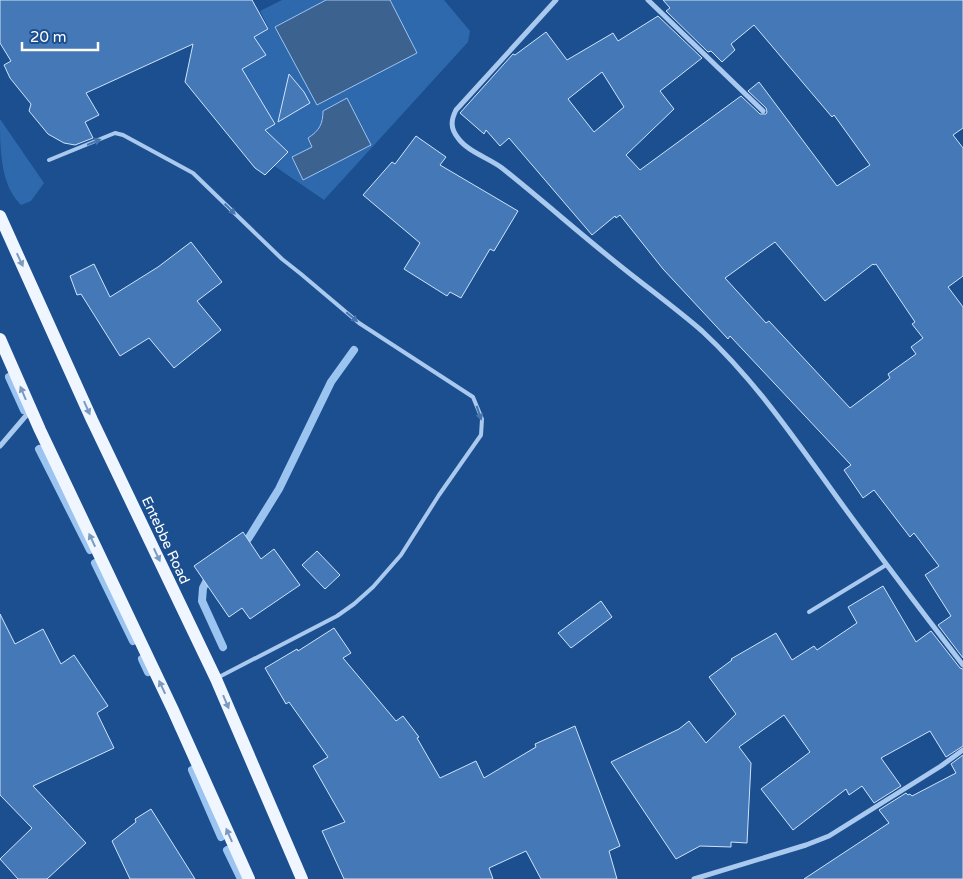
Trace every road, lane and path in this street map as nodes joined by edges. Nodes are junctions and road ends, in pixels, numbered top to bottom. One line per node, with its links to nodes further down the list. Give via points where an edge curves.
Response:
1 (556, 0): 9 (street, via 456,110 451,120 453,131 466,146 534,193 702,331 757,392)
2 (648, 0): 3 (street)
3 (763, 111)
4 (49, 160): 12 (lane, one-way to 12, via 115,133 123,134 193,173 282,259 359,323 473,397 482,419 482,435 401,555 373,587 337,616)
5 (0, 216): 12 (main road, Entebbe Road, one-way to 12, via 92,420)
6 (0, 341): 7 (main road, one-way to 6)
7 (31, 410): 8 (street); 14 (main road, one-way to 7)
8 (0, 446)
9 (886, 565): 10 (lane); 11 (street)
10 (810, 612)
11 (963, 665)
12 (216, 679): 15 (main road, Entebbe Road, one-way to 15)
13 (963, 750): 16 (street, via 829,836)
14 (249, 879)
15 (302, 879)
16 (694, 879)

